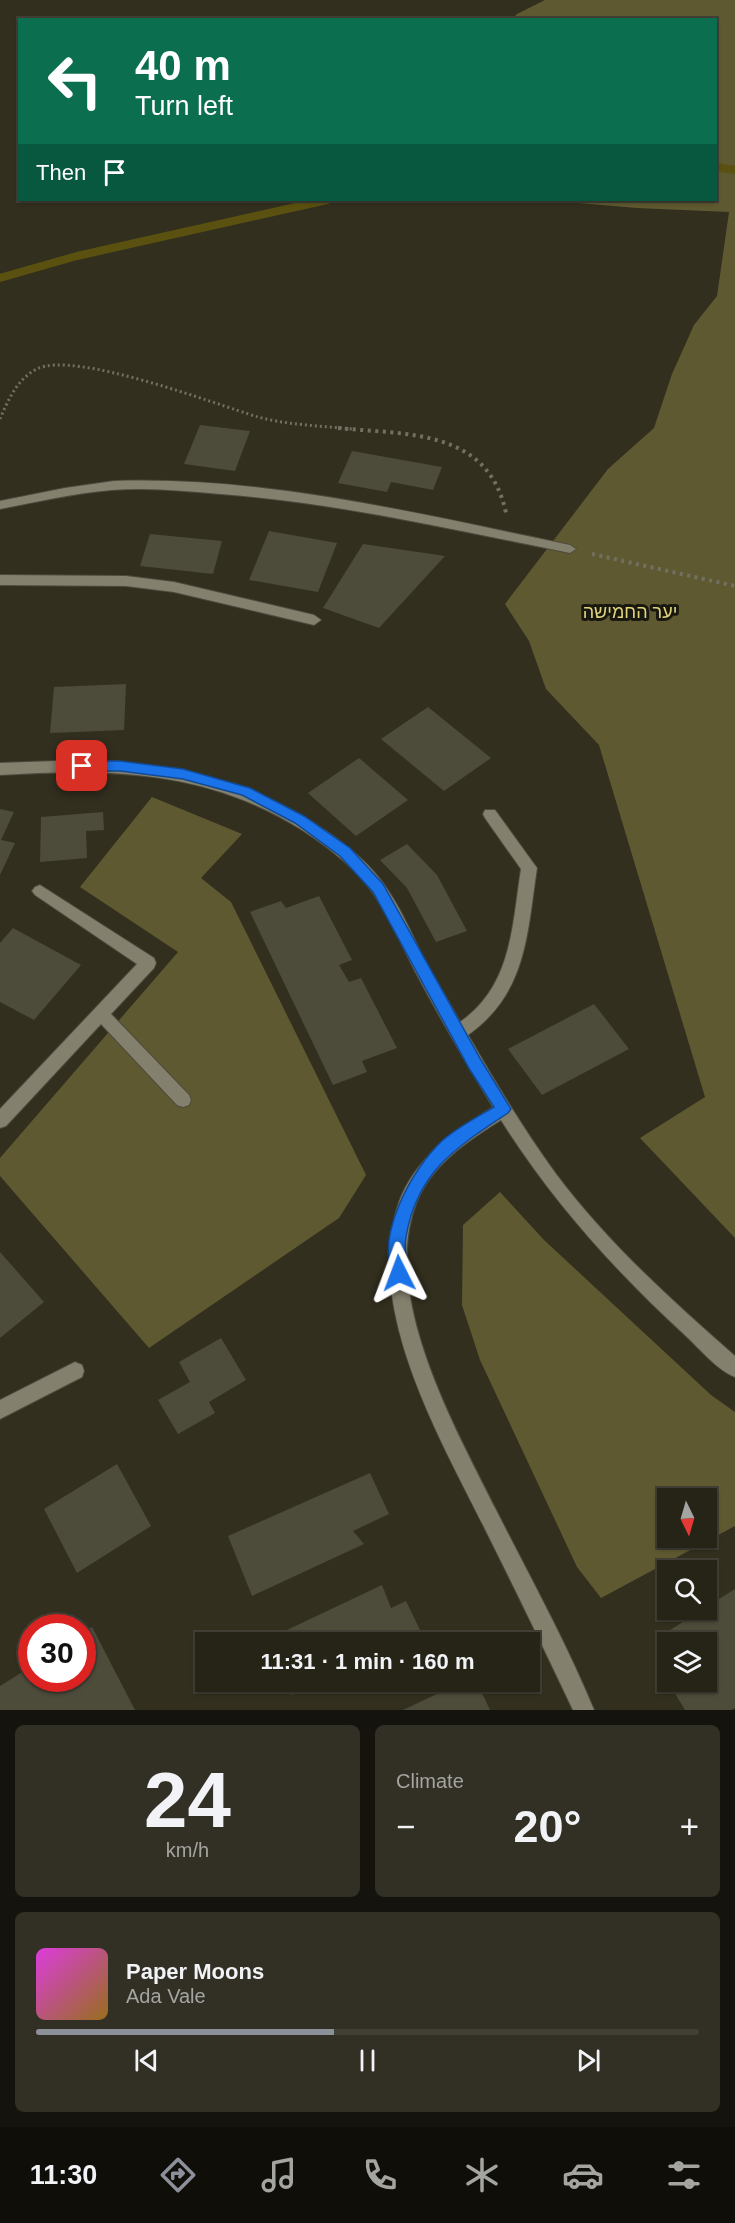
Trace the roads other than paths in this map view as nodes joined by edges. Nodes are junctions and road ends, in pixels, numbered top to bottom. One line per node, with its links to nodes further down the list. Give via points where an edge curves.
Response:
1 (0, 505): 2 (street, via 72,490 129,485 207,489 348,505)
2 (570, 549)
3 (0, 580): 4 (street, via 126,581 174,587)
4 (314, 620)
5 (0, 770): 9 (street, via 120,766 183,774 246,791 299,819 345,852 378,888)
6 (490, 814): 9 (street, via 529,868 513,957 497,998 483,1015)
7 (39, 891): 8 (street, via 148,963)
8 (101, 1014): 10 (street); 12 (street)
9 (458, 1033): 11 (street)
10 (183, 1100)
11 (503, 1109): 13 (street, via 530,1151 593,1232 665,1308); 16 (street, via 449,1144 425,1170 408,1202 397,1239 399,1290 419,1364 448,1432)
12 (0, 1121)
13 (735, 1368)
14 (75, 1371): 15 (street)
15 (0, 1410)
16 (584, 1710)

